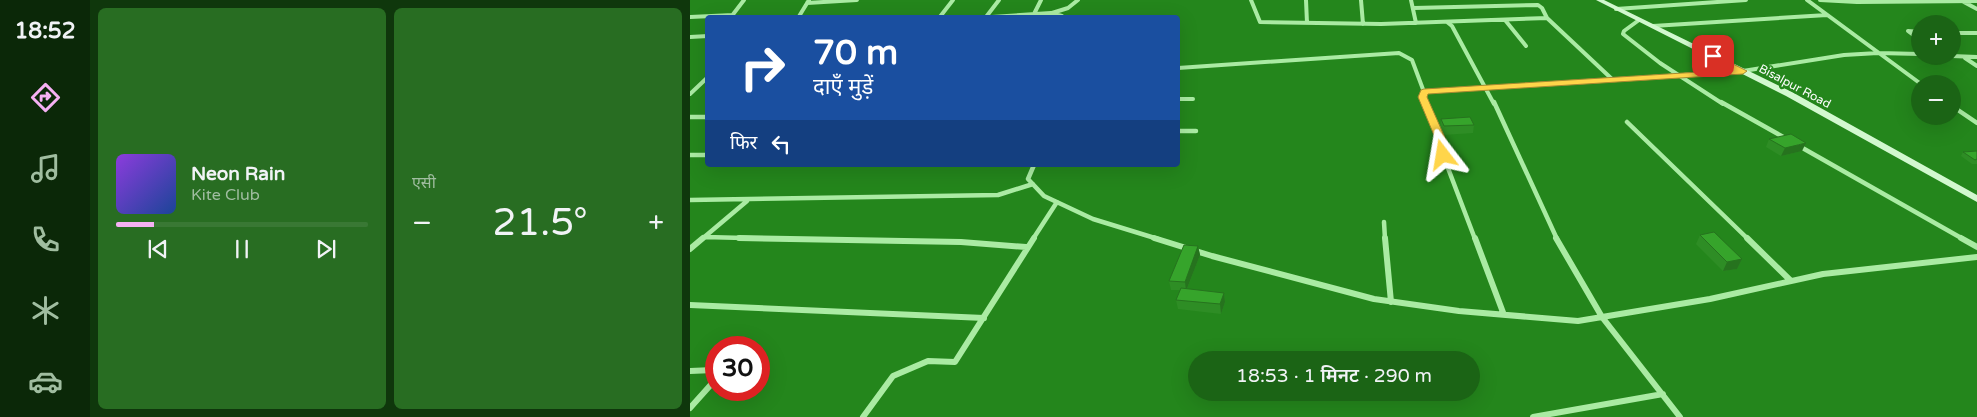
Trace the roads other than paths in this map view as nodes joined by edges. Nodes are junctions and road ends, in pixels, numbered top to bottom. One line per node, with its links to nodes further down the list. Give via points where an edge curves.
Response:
1 (744, 0): 27 (street)
2 (857, 0): 20 (street)
3 (952, 0): 29 (street)
4 (999, 0): 30 (street)
5 (1041, 0): 26 (street)
6 (1078, 0): 25 (street, via 1068,8)
7 (1251, 0): 40 (street, via 1260,22)
8 (1306, 0): 40 (street)
9 (1360, 0): 42 (street)
10 (1411, 0): 22 (street)
11 (1599, 0): 23 (main road, Bisalpur Road)
12 (1674, 0): 21 (street)
13 (1730, 0): 14 (street); 21 (street)
14 (1746, 0)
15 (1807, 0): 33 (street)
16 (1820, 0): 17 (street)
17 (1907, 0): 18 (street)
18 (1962, 1): 19 (street); 24 (street)
19 (1977, 1)
20 (808, 2): 28 (street)
21 (1680, 4): 23 (street)
22 (1414, 8): 36 (street, via 1538,5); 41 (street, via 1412,12)
23 (1616, 8): 38 (main road, Bisalpur Road)
24 (1977, 9)
25 (1051, 13): 26 (street); 32 (street)
26 (1034, 14): 31 (street)
27 (733, 15)
28 (800, 15)
29 (941, 15)
30 (988, 15)
31 (1018, 15)
32 (1058, 15)
33 (1827, 15): 43 (street); 49 (street)
34 (690, 17): 35 (street)
35 (705, 17)
36 (1547, 18): 37 (street); 60 (street)
37 (1505, 20): 39 (street); 48 (street)
38 (1639, 20): 43 (main road, Bisalpur Road); 57 (street, via 1623,34)
39 (1446, 22): 41 (street); 61 (street, via 1452,26)
40 (1307, 23): 42 (street)
41 (1416, 23): 42 (street)
42 (1363, 24)
43 (1652, 26): 56 (main road, Bisalpur Road)
44 (1961, 33): 45 (street)
45 (1977, 33)
46 (705, 36): 47 (street)
47 (690, 37)
48 (1526, 46)
49 (1878, 53): 50 (street); 56 (street, via 1844,55); 58 (street)
50 (1911, 54)
51 (1961, 57): 52 (street)
52 (1964, 57): 53 (street); 54 (street)
53 (1977, 57)
54 (1977, 66)
55 (1180, 68): 62 (street, via 1399,54 1412,60)
56 (1743, 71): 57 (street); 79 (main road, Bisalpur Road)
57 (1679, 76): 60 (street); 73 (street)
58 (1911, 77)
59 (705, 80): 63 (street)
60 (1613, 80): 61 (street)
61 (1486, 88): 62 (street); 93 (street, via 1562,251)
62 (1424, 92): 92 (street, via 1422,97 1441,140 1443,155)
63 (690, 94)
64 (1180, 99): 65 (street)
65 (1193, 99)
66 (1961, 112): 70 (street)
67 (690, 117): 68 (street)
68 (705, 117)
69 (1627, 122): 89 (street)
70 (1977, 122)
71 (1180, 131): 72 (street)
72 (1196, 131)
73 (1788, 140)
74 (1797, 145): 86 (street)
75 (690, 155): 76 (street)
76 (705, 155)
77 (1033, 167): 78 (street, via 1028,179)
78 (1033, 184): 81 (street, via 998,196); 82 (street, via 1044,196)
79 (1977, 199)
80 (690, 200): 81 (street)
81 (747, 200): 84 (street)
82 (1057, 202): 85 (street); 90 (street, via 1093,219 1212,256)
83 (1384, 222): 90 (street)
84 (705, 237): 85 (street, via 961,242); 87 (street)
85 (1026, 247): 94 (street)
86 (1977, 247)
87 (690, 249)
88 (1977, 258): 89 (street, via 1823,274)
89 (1791, 281): 93 (street, via 1710,299)
90 (1391, 302): 92 (street)
91 (690, 304): 94 (street)
92 (1504, 315): 93 (street, via 1578,321)
93 (1602, 317): 98 (street)
94 (984, 318): 100 (street, via 955,362 928,361 893,376)
95 (705, 370): 96 (street)
96 (690, 371)
97 (705, 391): 99 (street)
98 (1663, 394): 101 (street); 102 (street)
99 (690, 408)
100 (863, 417)
101 (1533, 417)
102 (1680, 417)

